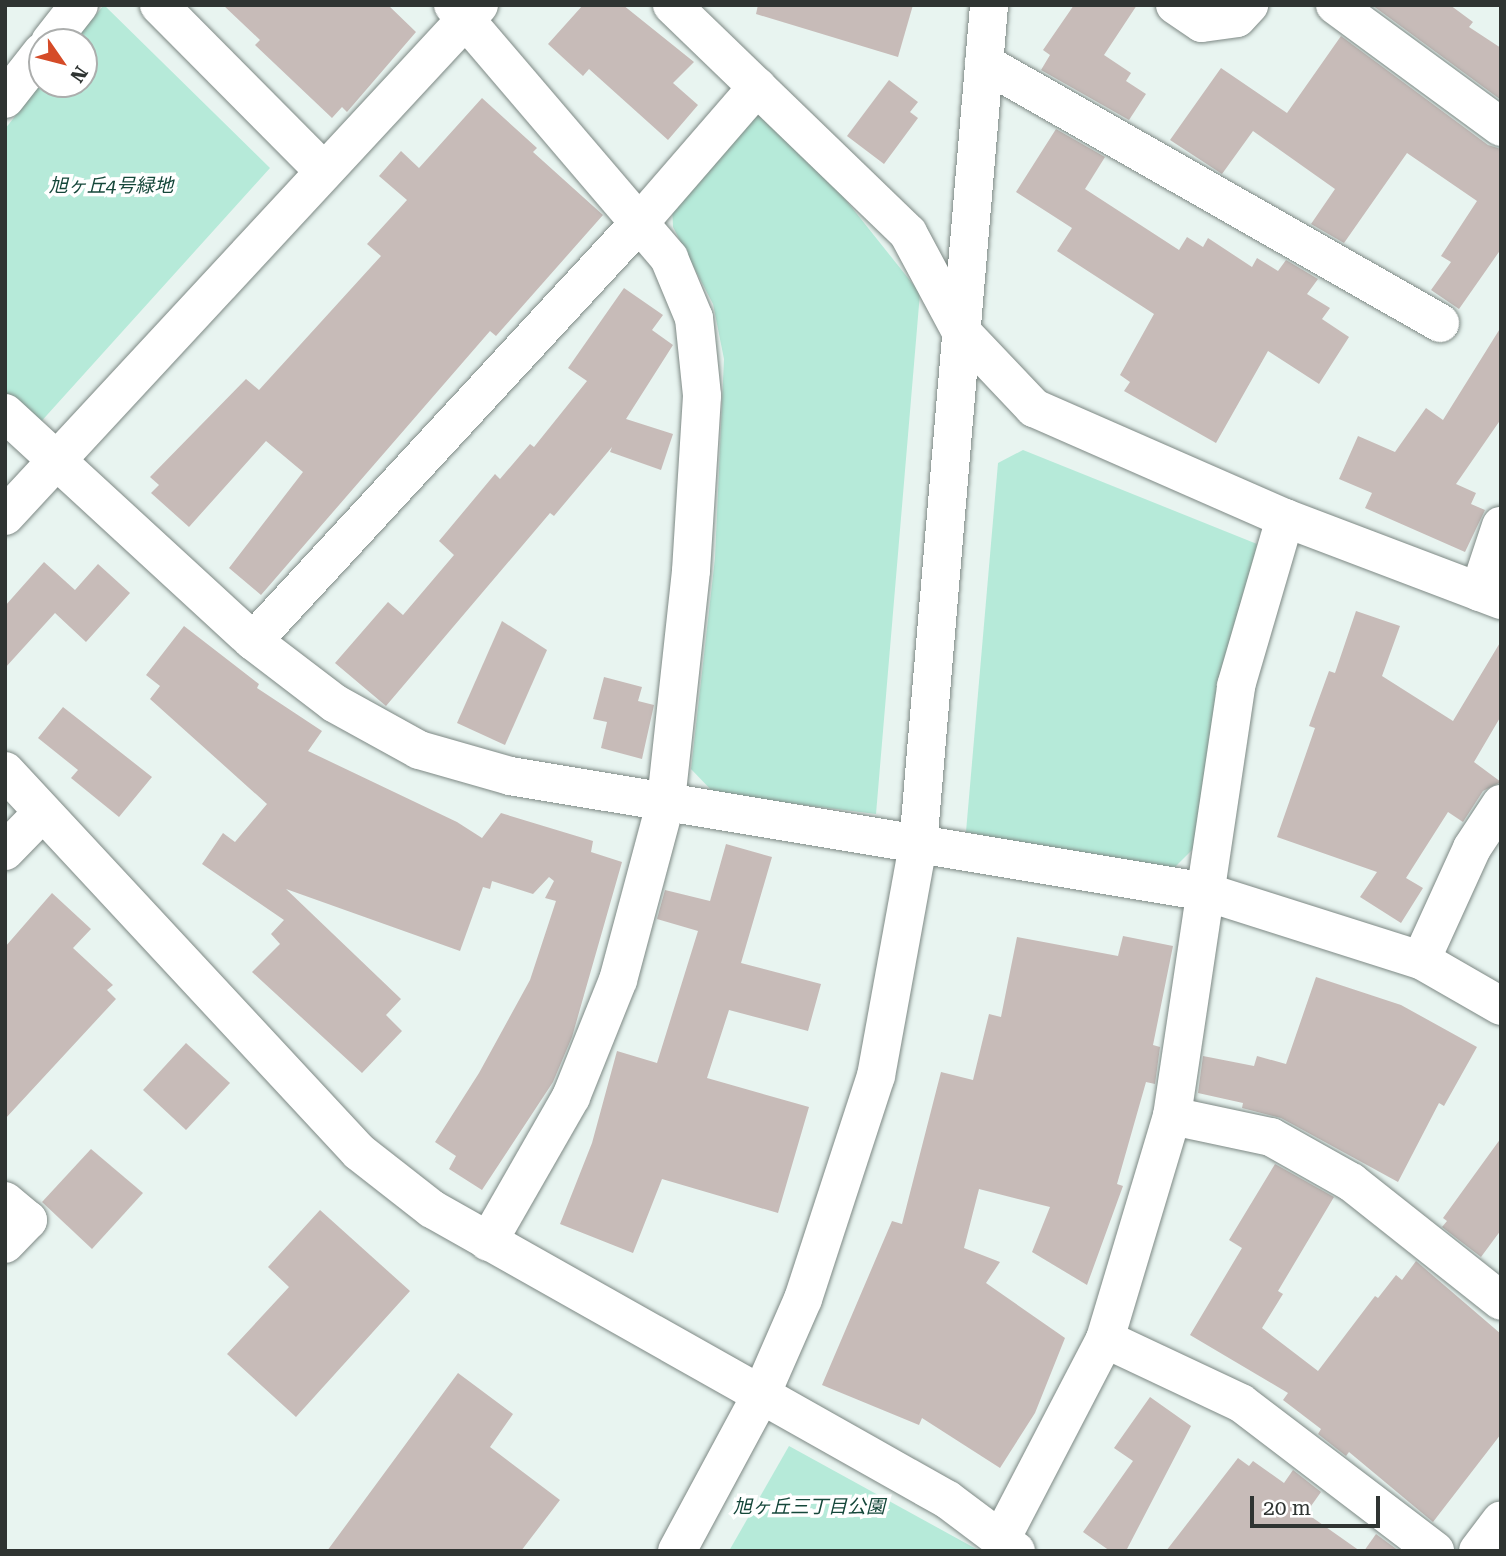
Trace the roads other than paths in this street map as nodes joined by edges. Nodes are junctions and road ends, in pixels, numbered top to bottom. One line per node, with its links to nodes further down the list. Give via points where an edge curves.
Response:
1 (79, 5): 9 (street)
2 (159, 5): 15 (street)
3 (671, 5): 12 (street)
4 (989, 5): 10 (street)
5 (1175, 5): 6 (street, via 1202,23 1237,18)
6 (1249, 5)
7 (1335, 5): 14 (street)
8 (466, 11): 15 (street); 16 (street)
9 (61, 28)
10 (984, 63): 17 (street); 18 (street)
11 (28, 70): 13 (street)
12 (757, 87): 16 (street); 18 (street, via 908,233)
13 (5, 99)
14 (1501, 127)
15 (324, 171): 20 (street)
16 (640, 222): 25 (street); 27 (street, via 669,258 694,318 702,396 691,571)
17 (1440, 323)
18 (960, 330): 22 (street, via 1034,408); 30 (street)
19 (5, 413): 20 (street)
20 (58, 460): 21 (street); 25 (street)
21 (5, 516)
22 (1284, 517): 24 (street); 32 (street, via 1236,686)
23 (1501, 526): 24 (street)
24 (1490, 596)
25 (253, 641): 27 (street, via 334,702 419,750 510,776)
26 (5, 771): 29 (street)
27 (666, 801): 30 (street); 37 (street, via 618,980 571,1097)
28 (1501, 804): 33 (street, via 1472,848)
29 (43, 812): 31 (street); 37 (street, via 359,1152 432,1209)
30 (918, 846): 32 (street); 41 (street, via 876,1076 803,1299)
31 (5, 851)
32 (1206, 891): 33 (street); 35 (street)
33 (1421, 960): 34 (street)
34 (1501, 1006)
35 (1172, 1116): 39 (street, via 1271,1137 1351,1182); 40 (street)
36 (5, 1201): 38 (street, via 28,1220)
37 (488, 1242): 41 (street)
38 (5, 1244)
39 (1501, 1301)
40 (1105, 1339): 43 (street); 45 (street, via 1241,1403)
41 (761, 1395): 43 (street, via 948,1500); 44 (street)
42 (1501, 1521): 46 (street)
43 (1008, 1545)
44 (677, 1551)
45 (1435, 1551)
46 (1478, 1551)

